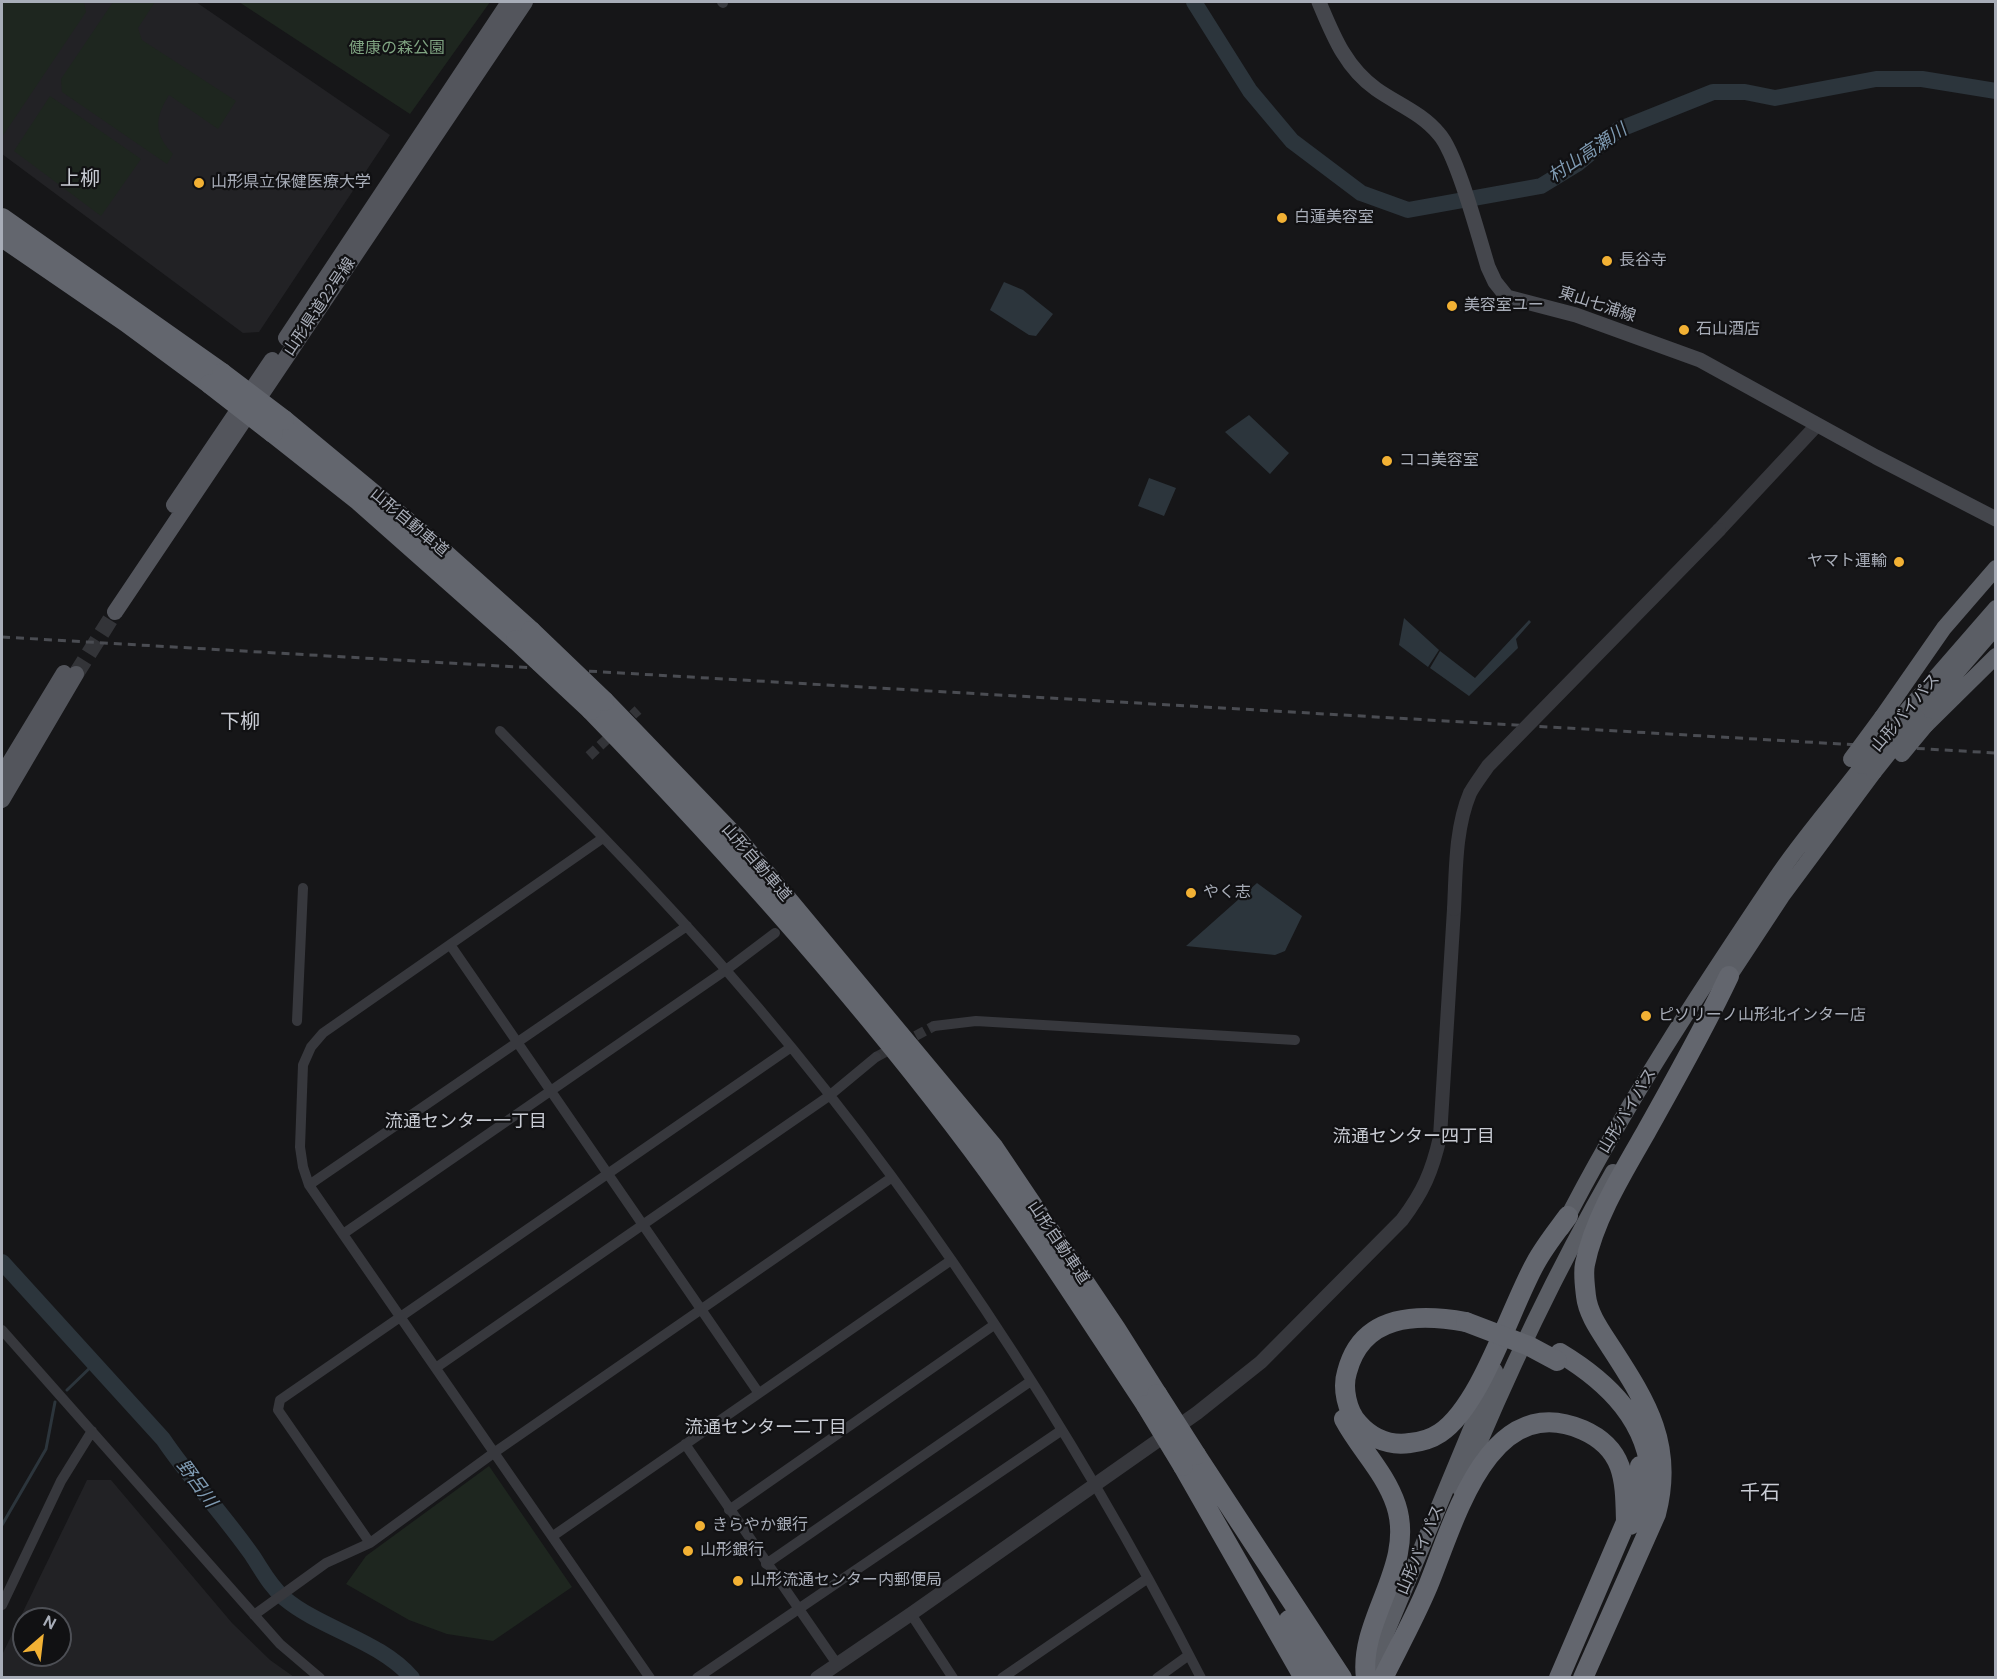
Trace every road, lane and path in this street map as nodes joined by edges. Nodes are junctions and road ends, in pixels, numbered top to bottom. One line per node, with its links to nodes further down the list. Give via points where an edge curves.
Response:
1 (525, 2): 3 (main road, 山形県道22号線, via 111,609)
2 (1319, 2): 7 (main road, 東山七浦線, via 1336,42 1356,73 1429,122 1442,136 1495,282 1507,297 1576,315 1700,360)
3 (506, 6)
4 (2, 218): 6 (highway, 山形自動車道)
5 (2, 237): 6 (highway, 山形自動車道)
6 (216, 379): 67 (highway, 山形自動車道, bridge, via 435,545 524,636 736,838 994,1148 1116,1329 1151,1400)
7 (1817, 425): 8 (main road, 東山七浦線); 53 (street, bridge, via 1488,766 1471,792 1464,814 1454,909 1440,1137 1431,1174 1417,1200 1368,1256 1261,1362)
8 (1995, 519)
9 (1995, 568): 15 (highway, bridge, via 1944,628 1882,717)
10 (1995, 608): 13 (highway, 山形バイパス)
11 (1995, 627): 13 (highway, 山形バイパス)
12 (1995, 656): 13 (highway)
13 (1915, 720): 15 (highway, 山形バイパス, bridge); 15 (highway, bridge)
14 (500, 731): 18 (street)
15 (1868, 768): 24 (highway, 山形バイパス); 36 (highway, 山形バイパス, via 1776,877 1625,1114)
16 (2, 775): 17 (main road, via 72,670)
17 (2, 800)
18 (603, 838): 20 (street); 22 (street)
19 (303, 888): 25 (street)
20 (687, 927): 23 (street); 28 (street)
21 (776, 933): 23 (street)
22 (451, 946): 28 (street); 35 (street, via 323,1033 306,1055 300,1147)
23 (726, 970): 29 (street); 31 (street)
24 (1729, 975): 58 (highway, via 1704,1028 1626,1167 1585,1265 1586,1298 1596,1324 1646,1403 1658,1438 1661,1494); 76 (highway, 山形バイパス, via 1588,1215 1536,1320)
25 (297, 1021)
26 (934, 1026): 27 (street, via 976,1021)
27 (1294, 1040)
28 (517, 1043): 31 (street); 35 (street)
29 (790, 1048): 32 (street); 33 (street)
30 (876, 1057): 32 (street)
31 (550, 1090): 33 (street); 38 (street)
32 (829, 1096): 34 (street); 37 (street)
33 (607, 1173): 37 (street); 41 (street)
34 (891, 1178): 39 (street); 40 (street)
35 (309, 1185): 38 (street)
36 (1568, 1216): 42 (highway, via 1535,1263 1480,1382 1456,1419 1421,1442 1403,1444 1378,1440 1357,1422 1350,1410 1346,1374 1355,1350 1365,1339 1402,1318); 76 (highway, 山形バイパス, via 1521,1309)
37 (642, 1225): 40 (street); 46 (street)
38 (343, 1234): 41 (street)
39 (950, 1261): 43 (street); 48 (street)
40 (702, 1311): 48 (street); 52 (street)
41 (400, 1316): 46 (street); 56 (street, via 280,1400 278,1410)
42 (1467, 1318): 45 (highway, bridge); 76 (highway, via 1429,1307 1390,1311 1360,1326 1340,1358 1335,1376 1340,1411 1386,1480 1400,1521 1391,1579 1364,1663)
43 (994, 1325): 47 (street); 54 (street)
44 (2, 1330): 50 (street)
45 (1559, 1357): 57 (highway, via 1599,1391 1622,1419 1639,1458 1641,1492 1637,1510); 58 (highway, via 1591,1371 1607,1385 1630,1413 1639,1433 1651,1473 1651,1493)
46 (437, 1367): 52 (street)
47 (1031, 1381): 49 (street); 59 (street)
48 (758, 1392): 51 (street)
49 (1062, 1430): 53 (street); 62 (street)
50 (92, 1431): 61 (street, via 61,1481); 64 (street)
51 (685, 1444): 54 (street); 55 (street)
52 (495, 1452): 55 (street); 56 (street)
53 (1095, 1484): 60 (street); 63 (street)
54 (729, 1510): 59 (street)
55 (553, 1536): 69 (street)
56 (370, 1543): 64 (street, via 326,1563)
57 (1610, 1561): 76 (highway, via 1626,1522 1624,1472 1612,1453 1596,1437 1570,1425 1548,1423 1521,1429 1484,1460 1425,1593); 77 (highway)
58 (1635, 1561): 78 (highway)
59 (766, 1564): 62 (street)
60 (1148, 1578): 65 (street); 73 (street)
61 (2, 1605)
62 (797, 1608): 66 (street); 70 (street)
63 (911, 1614): 66 (street); 72 (street)
64 (254, 1616): 68 (street)
65 (1190, 1655): 74 (street); 75 (street)
66 (837, 1664): 71 (street)
67 (1324, 1674)
68 (320, 1677)
69 (650, 1677)
70 (697, 1677)
71 (817, 1677)
72 (953, 1677)
73 (1002, 1677)
74 (1157, 1677)
75 (1201, 1677)
76 (1375, 1677)
77 (1559, 1677)
78 (1583, 1677)

